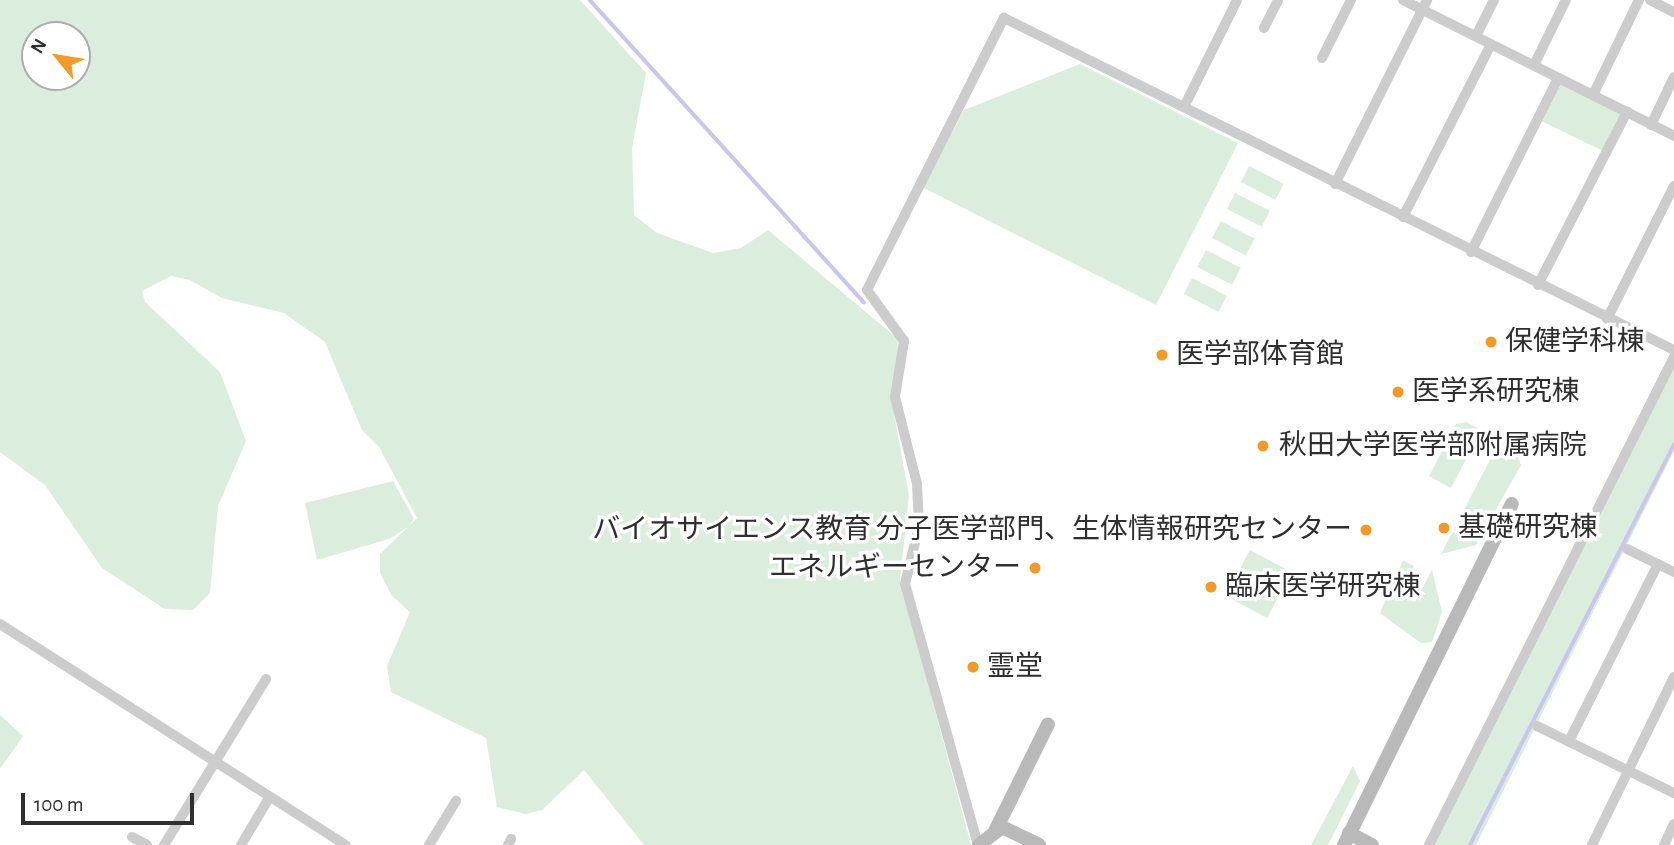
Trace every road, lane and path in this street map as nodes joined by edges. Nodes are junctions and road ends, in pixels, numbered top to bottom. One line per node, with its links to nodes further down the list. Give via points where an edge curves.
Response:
1 (1237, 0): 19 (street)
2 (1278, 0): 11 (street)
3 (1350, 0): 14 (street)
4 (1403, 0): 9 (street)
5 (1494, 0): 12 (street)
6 (1566, 0): 15 (street)
7 (1639, 0): 18 (street)
8 (1650, 0): 10 (street)
9 (1425, 5): 12 (street); 23 (street)
10 (1674, 12)
11 (1264, 28)
12 (1476, 36): 13 (street)
13 (1491, 44): 15 (street); 25 (street)
14 (1322, 58)
15 (1534, 65): 17 (street)
16 (1674, 77): 21 (street)
17 (1558, 78): 18 (street); 26 (street)
18 (1593, 95): 20 (street)
19 (1184, 107): 23 (street); 55 (street, via 1004,18 867,290 904,341 895,397 917,484 919,525 905,584)
20 (1627, 112): 21 (street); 27 (street)
21 (1651, 125): 22 (street)
22 (1674, 136)
23 (1335, 184): 25 (street)
24 (1674, 186): 28 (street)
25 (1403, 217): 26 (street)
26 (1471, 253): 27 (street)
27 (1538, 285): 28 (street)
28 (1607, 319): 29 (street)
29 (1674, 350)
30 (1674, 357): 58 (street)
31 (1512, 504): 49 (street)
32 (1627, 549): 33 (street)
33 (1658, 564): 34 (street); 40 (street)
34 (1674, 572)
35 (0, 624): 41 (street)
36 (1674, 677): 42 (street)
37 (266, 679): 41 (street)
38 (1048, 724): 47 (street)
39 (1537, 726): 40 (street)
40 (1569, 741): 42 (street)
41 (212, 763): 44 (street); 51 (street)
42 (1628, 770): 43 (street); 59 (street)
43 (1674, 793)
44 (269, 798): 52 (street); 53 (street)
45 (456, 801): 54 (street)
46 (1674, 824): 60 (street)
47 (995, 831): 55 (street); 56 (street, via 1002,827)
48 (132, 837): 50 (street)
49 (1347, 839): 57 (street)
50 (147, 845)
51 (164, 845)
52 (241, 845)
53 (345, 845)
54 (429, 845)
55 (979, 845)
56 (1039, 845)
57 (1372, 845)
58 (1429, 845)
59 (1592, 845)
60 (1664, 845)

